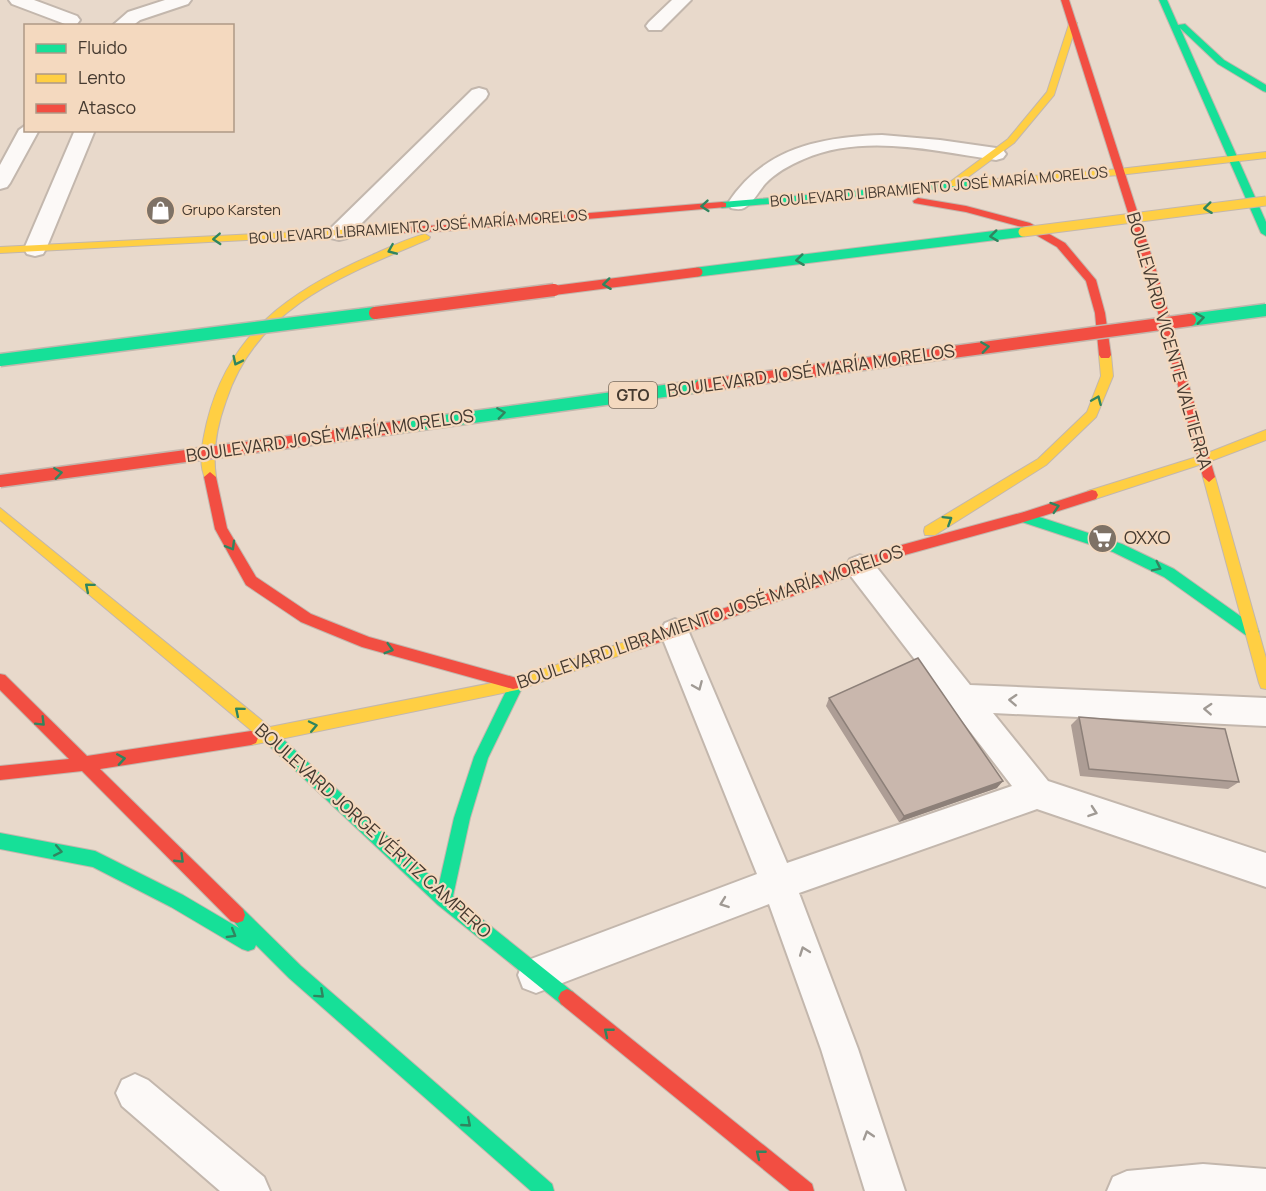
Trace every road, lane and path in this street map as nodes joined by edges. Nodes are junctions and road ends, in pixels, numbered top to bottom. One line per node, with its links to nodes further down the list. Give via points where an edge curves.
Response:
1 (18, 0): 7 (lane)
2 (182, 0): 10 (lane, via 134,16)
3 (193, 0): 8 (lane)
4 (682, 0): 11 (lane)
5 (1065, 0): 9 (main road, BOULEVARD VICENTE VALTIERRA)
6 (1165, 5): 12 (main road, via 1203,49 1231,71); 18 (main road)
7 (71, 20)
8 (169, 21)
9 (1073, 23): 16 (main road, via 1051,93); 19 (main road, BOULEVARD VICENTE VALTIERRA)
10 (123, 24)
11 (655, 26)
12 (1266, 89)
13 (478, 94): 26 (lane)
14 (28, 132): 20 (lane)
15 (84, 132): 28 (lane)
16 (996, 154): 21 (main road); 24 (lane, via 901,141 831,144 770,168)
17 (1266, 155): 18 (main road, BOULEVARD LIBRAMIENTO JOSÉ MARÍA MORELOS)
18 (1235, 158): 19 (main road, BOULEVARD LIBRAMIENTO JOSÉ MARÍA MORELOS); 27 (main road)
19 (1119, 172): 21 (main road, BOULEVARD LIBRAMIENTO JOSÉ MARÍA MORELOS); 33 (main road, BOULEVARD VICENTE VALTIERRA, via 1153,276)
20 (0, 183)
21 (949, 186): 22 (main road, BOULEVARD LIBRAMIENTO JOSÉ MARÍA MORELOS)
22 (860, 192): 24 (main road, BOULEVARD LIBRAMIENTO JOSÉ MARÍA MORELOS); 37 (main road, one-way to 22, via 1042,462 1092,414 1107,376 1100,313 1091,280 1061,245 1026,225 966,208)
23 (1266, 201): 31 (main road, one-way to 31, bridge)
24 (738, 203): 25 (main road, BOULEVARD LIBRAMIENTO JOSÉ MARÍA MORELOS, one-way to 25)
25 (446, 228): 26 (main road, BOULEVARD LIBRAMIENTO JOSÉ MARÍA MORELOS); 43 (main road, one-way to 43, via 343,271 286,304 243,348 220,394 206,456 221,529 251,581 306,618 367,642)
26 (339, 233): 28 (main road, BOULEVARD LIBRAMIENTO JOSÉ MARÍA MORELOS, one-way to 28)
27 (1266, 233)
28 (35, 249): 29 (main road, BOULEVARD LIBRAMIENTO JOSÉ MARÍA MORELOS)
29 (0, 250)
30 (1266, 310): 34 (main road, BOULEVARD JOSÉ MARÍA MORELOS / GTO, one-way to 30, bridge)
31 (0, 360)
32 (1266, 435): 33 (main road, BOULEVARD LIBRAMIENTO JOSÉ MARÍA MORELOS)
33 (1204, 459): 36 (main road, BOULEVARD LIBRAMIENTO JOSÉ MARÍA MORELOS, one-way to 33); 40 (main road, BOULEVARD VICENTE VALTIERRA)
34 (0, 481)
35 (0, 513): 46 (main road, BOULEVARD JORGE VÉRTIZ CAMPERO, one-way to 35)
36 (1023, 517): 37 (main road, BOULEVARD LIBRAMIENTO JOSÉ MARÍA MORELOS); 40 (main road, one-way to 40, via 1117,548 1169,573)
37 (898, 551): 38 (main road, BOULEVARD LIBRAMIENTO JOSÉ MARÍA MORELOS)
38 (860, 567): 39 (main road, BOULEVARD LIBRAMIENTO JOSÉ MARÍA MORELOS); 44 (lane)
39 (675, 632): 43 (main road, BOULEVARD LIBRAMIENTO JOSÉ MARÍA MORELOS); 52 (lane, one-way to 52)
40 (1252, 632): 42 (main road, BOULEVARD VICENTE VALTIERRA)
41 (0, 680): 47 (main road, one-way to 47)
42 (1266, 683)
43 (517, 684): 46 (main road, BOULEVARD LIBRAMIENTO JOSÉ MARÍA MORELOS, one-way to 43); 53 (main road, via 481,758 462,818)
44 (963, 698): 45 (lane, one-way to 44); 49 (lane)
45 (1266, 712)
46 (269, 735): 47 (main road, BOULEVARD LIBRAMIENTO JOSÉ MARÍA MORELOS, one-way to 46); 53 (main road, BOULEVARD JORGE VÉRTIZ CAMPERO)
47 (84, 765): 48 (main road, BOULEVARD LIBRAMIENTO JOSÉ MARÍA MORELOS); 54 (main road, one-way to 54)
48 (0, 773)
49 (1037, 793): 51 (lane, one-way to 51); 52 (lane)
50 (0, 841): 54 (main road, one-way to 54, via 95,859 177,901)
51 (1266, 870)
52 (779, 883): 55 (lane, one-way to 55); 61 (lane, one-way to 52, via 845,1062)
53 (444, 899): 55 (main road, BOULEVARD JORGE VÉRTIZ CAMPERO)
54 (296, 972): 59 (main road, one-way to 59)
55 (536, 975): 60 (main road, BOULEVARD JORGE VÉRTIZ CAMPERO, one-way to 55)
56 (135, 1093): 58 (lane)
57 (1266, 1189): 62 (lane, via 1203,1184)
58 (250, 1191)
59 (545, 1191)
60 (805, 1191)
61 (885, 1191)
62 (1127, 1191)

